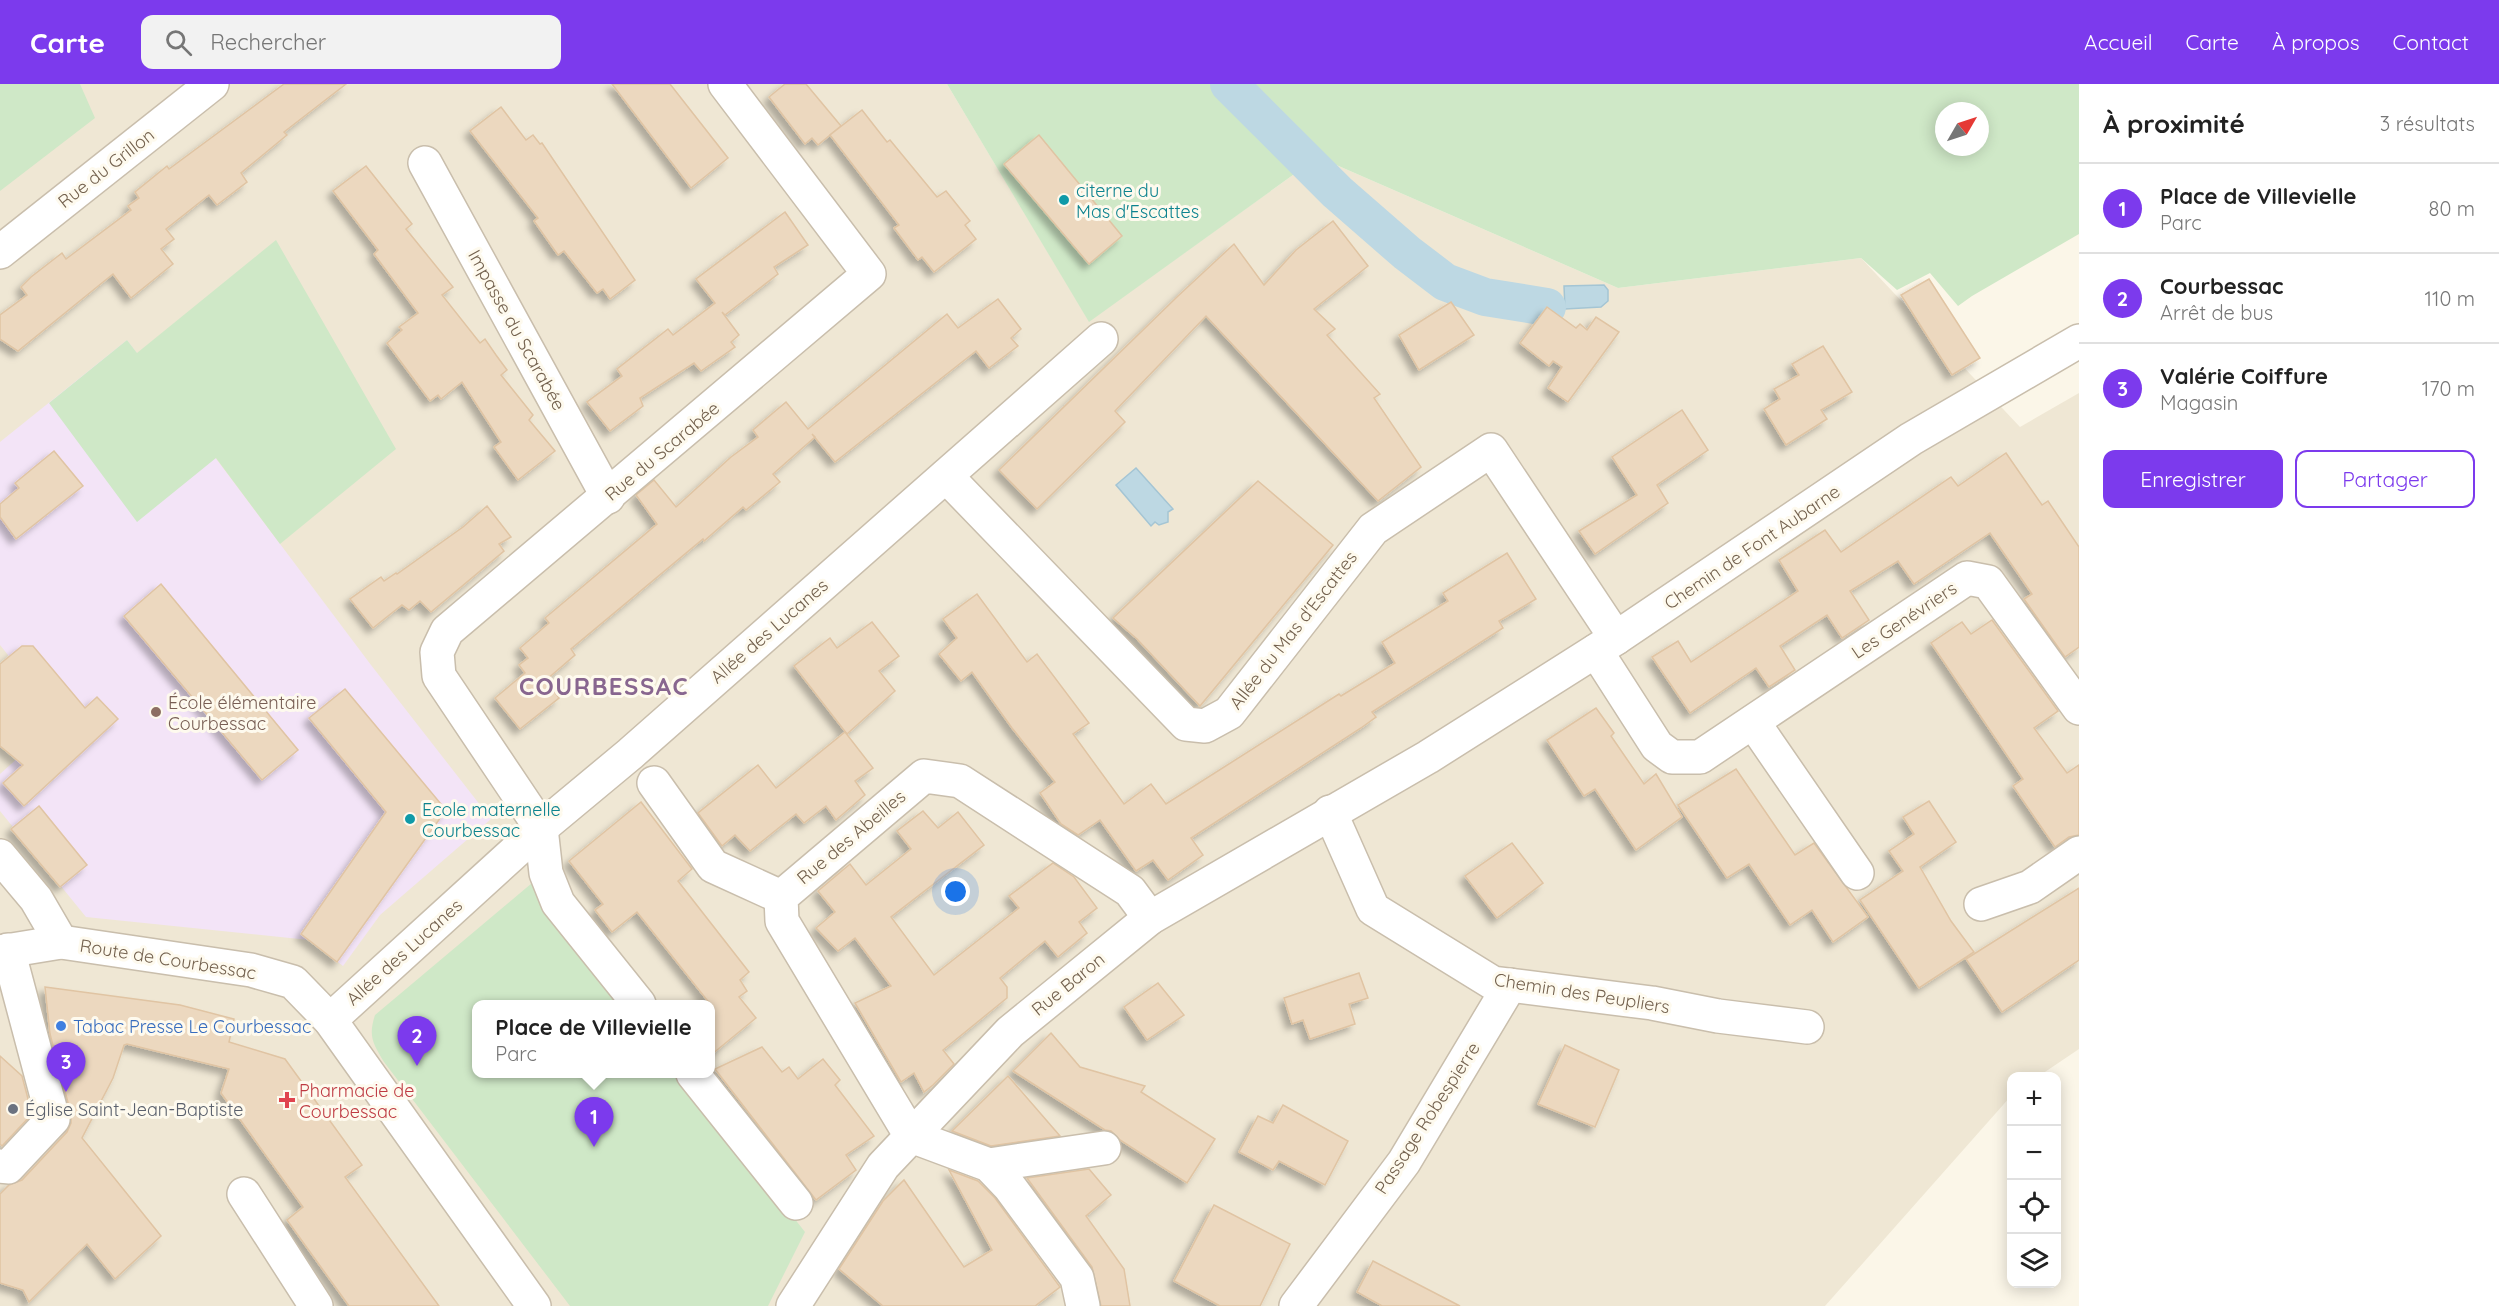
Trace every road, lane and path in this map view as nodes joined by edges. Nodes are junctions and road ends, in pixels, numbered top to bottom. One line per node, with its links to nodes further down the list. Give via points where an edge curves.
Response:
1 (212, 84): 4 (street, Rue du Grillon)
2 (725, 84): 8 (street, Rue du Scarabée, via 870,274)
3 (426, 163): 8 (street, Impasse du Scarabée)
4 (0, 252)
5 (1101, 339): 7 (street, Allée des Lucanes)
6 (2079, 342): 9 (street, Chemin de Font Aubarne, via 1911,439)
7 (946, 476): 9 (street, Allée du Mas d'Escattes, via 1186,724 1205,726 1229,713 1373,529 1491,450); 15 (street, Allée des Lucanes)
8 (608, 497): 15 (street, Rue du Scarabée, via 447,631 437,651 439,676)
9 (1606, 645): 11 (street, Les Genévriers, via 1657,746 1672,757 1700,757); 12 (street, Chemin de Font Aubarne)
10 (2079, 708): 11 (street, Les Genévriers, via 1988,582 1967,578)
11 (1753, 722): 18 (street)
12 (1428, 757): 14 (street, Rue Baron)
13 (654, 783): 19 (street, via 713,866)
14 (1330, 812): 21 (street, Rue Baron); 24 (street, Chemin des Peupliers, via 1374,909 1493,983)
15 (541, 828): 25 (street, via 546,873 558,903); 26 (street, Allée des Lucanes)
16 (2079, 853): 20 (street, via 2030,887)
17 (0, 856): 22 (street, via 36,899)
18 (1857, 873)
19 (781, 897): 21 (street, Rue des Abeilles, via 924,776 960,782 1130,891); 29 (street, Rue des Abeilles, via 782,921)
20 (1981, 904)
21 (1150, 918): 29 (street, Rue Baron, via 1010,1032)
22 (61, 942): 23 (street, Route de Courbessac); 26 (street, Route de Courbessac, via 251,970 293,982)
23 (4, 951): 32 (street, via 53,1119 8,1167)
24 (1510, 985): 27 (street, Chemin des Peupliers); 39 (street, Passage Robespierre, via 1404,1162)
25 (635, 1000)
26 (330, 1020): 36 (street, Route de Courbessac)
27 (1807, 1027)
28 (696, 1078): 34 (street)
29 (911, 1136): 31 (street); 37 (street, Rue Baron, via 883,1166)
30 (1104, 1148): 31 (street)
31 (989, 1165): 38 (street, via 1077,1278)
32 (0, 1166)
33 (244, 1194): 35 (street)
34 (796, 1203)
35 (316, 1306)
36 (534, 1306)
37 (793, 1306)
38 (1083, 1306)
39 (1296, 1306)

